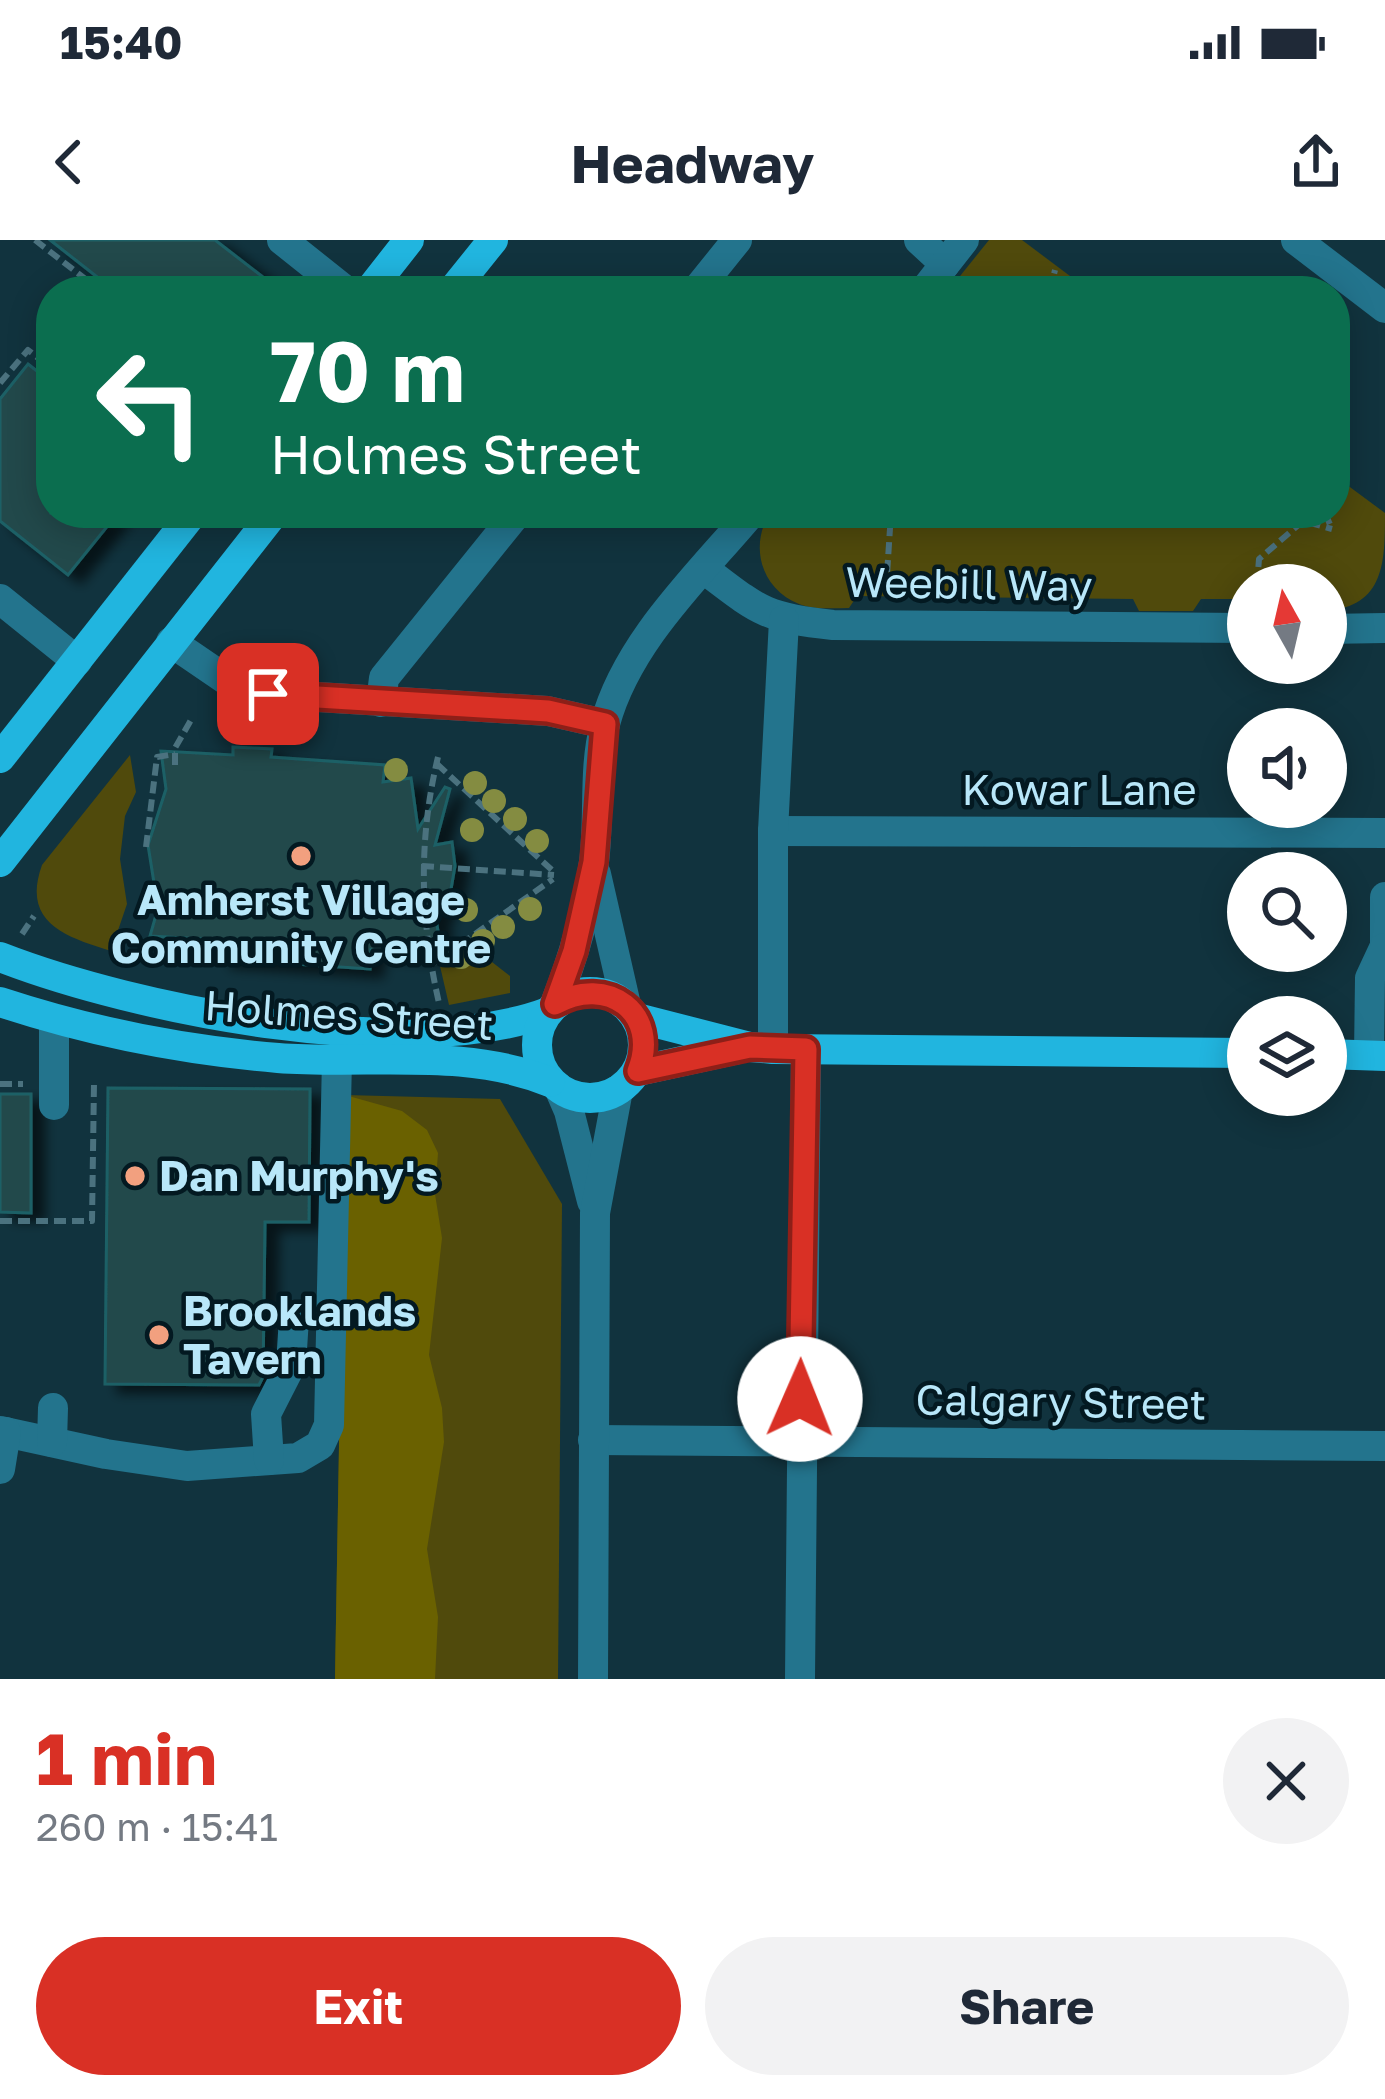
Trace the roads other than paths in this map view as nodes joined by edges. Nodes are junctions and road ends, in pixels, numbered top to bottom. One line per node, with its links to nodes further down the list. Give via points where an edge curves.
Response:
1 (282, 240): 8 (street)
2 (409, 240): 9 (main road)
3 (494, 240): 10 (main road)
4 (737, 240): 11 (street)
5 (920, 240): 7 (street)
6 (1296, 240): 13 (street)
7 (955, 252): 12 (street)
8 (327, 276)
9 (381, 276)
10 (464, 276)
11 (708, 276)
12 (936, 276)
13 (1343, 276)
14 (1350, 281): 15 (street)
15 (1385, 308)
16 (182, 528): 27 (main road)
17 (262, 528): 26 (main road)
18 (505, 528): 28 (street, via 384,678)
19 (738, 528): 20 (street)
20 (704, 569): 22 (street, Weebill Way); 29 (street, via 635,657)
21 (0, 599): 27 (street)
22 (784, 620): 23 (street, Weebill Way); 31 (street)
23 (1227, 628)
24 (1385, 628): 25 (street)
25 (1347, 629)
26 (171, 642): 28 (street, via 234,685); 33 (main road)
27 (77, 661): 30 (main road)
28 (381, 701): 29 (street, via 557,712)
29 (605, 724): 34 (street)
30 (0, 758)
31 (773, 831): 32 (street, Kowar Lane); 42 (street)
32 (1385, 833)
33 (0, 862)
34 (594, 862): 39 (street); 40 (street)
35 (1385, 897): 36 (street)
36 (1384, 950): 46 (street, via 1370,978)
37 (0, 956): 39 (main road, Holmes Street, via 141,1000 337,1029 469,1032)
38 (0, 1003): 41 (main road, Holmes Street)
39 (552, 1008): 40 (main road, Holmes Street, via 591,992); 49 (main road, Holmes Street, via 536,1049)
40 (631, 1012): 42 (main road, Holmes Street); 48 (main road, via 644,1040)
41 (54, 1020): 47 (main road, Holmes Street, via 200,1049); 50 (street)
42 (761, 1048): 43 (main road, Holmes Street); 48 (main road, Holmes Street)
43 (806, 1049): 44 (main road, Holmes Street); 56 (street)
44 (1227, 1053)
45 (1347, 1054): 46 (main road)
46 (1377, 1055)
47 (337, 1059): 49 (main road, Holmes Street, via 471,1063 518,1069); 59 (street, via 329,1425 320,1445 298,1458)
48 (628, 1081): 49 (main road, Holmes Street, via 592,1099); 51 (street)
49 (555, 1085): 51 (street)
50 (43, 1095)
51 (595, 1213): 55 (street)
52 (293, 1318): 59 (street, via 291,1365 266,1414)
53 (52, 1408): 57 (street)
54 (3, 1431): 57 (street); 60 (street)
55 (593, 1440): 56 (street, Calgary Street); 61 (street)
56 (800, 1441): 58 (street, Calgary Street); 62 (street)
57 (52, 1442): 59 (street, via 186,1473)
58 (1385, 1446)
59 (269, 1460)
60 (0, 1468)
61 (593, 1679)
62 (800, 1679)

